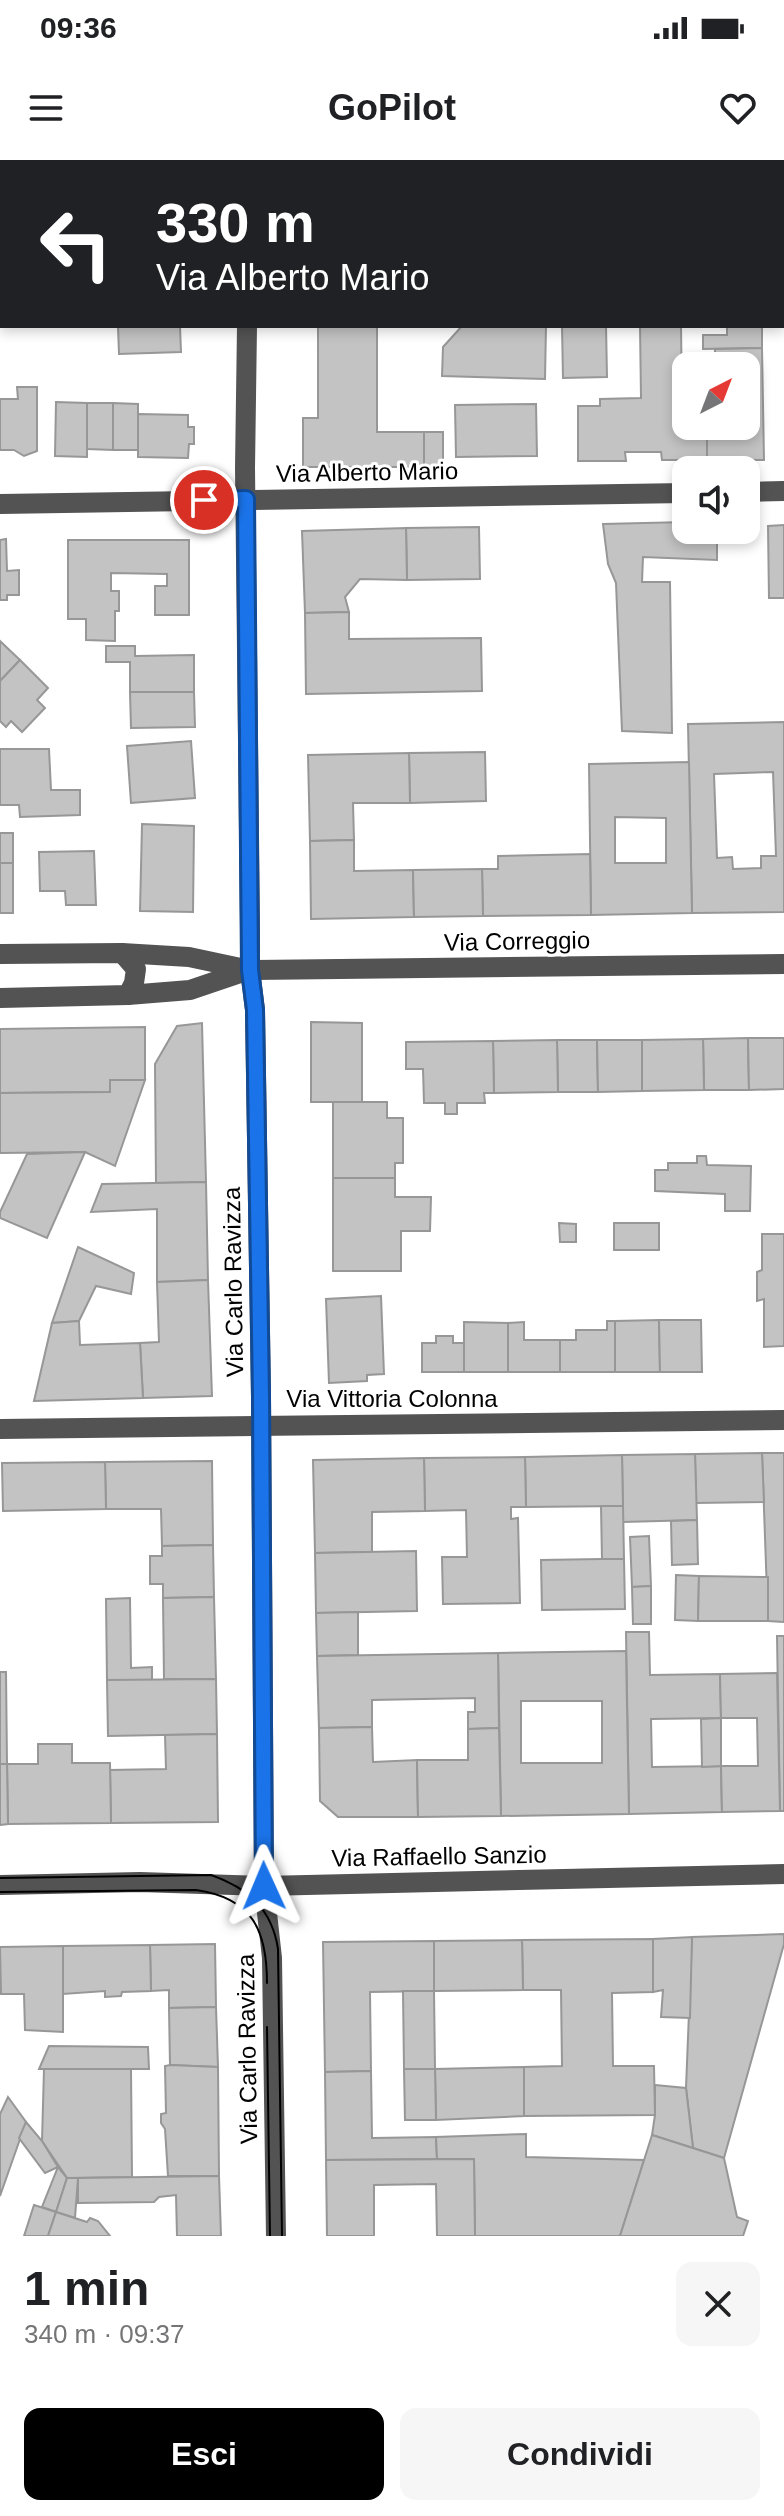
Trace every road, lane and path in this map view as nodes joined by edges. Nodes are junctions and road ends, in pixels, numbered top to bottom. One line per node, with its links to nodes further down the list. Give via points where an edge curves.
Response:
1 (247, 328): 5 (street, Via Carlo Ravizza)
2 (784, 491): 3 (street)
3 (760, 492)
4 (672, 493): 5 (street, Via Alberto Mario)
5 (246, 499): 6 (street, Via Alberto Mario); 10 (street, Via Carlo Ravizza)
6 (0, 504)
7 (122, 953): 8 (street, Via Correggio); 10 (street, Via Correggio, via 189,957); 11 (street, via 136,969)
8 (0, 954)
9 (784, 964): 10 (street, Via Correggio)
10 (250, 970): 11 (street, Via Correggio, via 190,990); 14 (street, Via Carlo Ravizza, via 255,1010)
11 (128, 995): 12 (street, Via Correggio)
12 (0, 998)
13 (784, 1420): 14 (street, Via Vittoria Colonna)
14 (261, 1424): 15 (street, Via Vittoria Colonna); 18 (street, Via Carlo Ravizza)
15 (0, 1429)
16 (784, 1874): 18 (street, Via Raffaello Sanzio)
17 (0, 1885): 18 (street, Via Raffaello Sanzio)
18 (264, 1886): 19 (street, Via Carlo Ravizza, via 272,1958)
19 (276, 2236)

